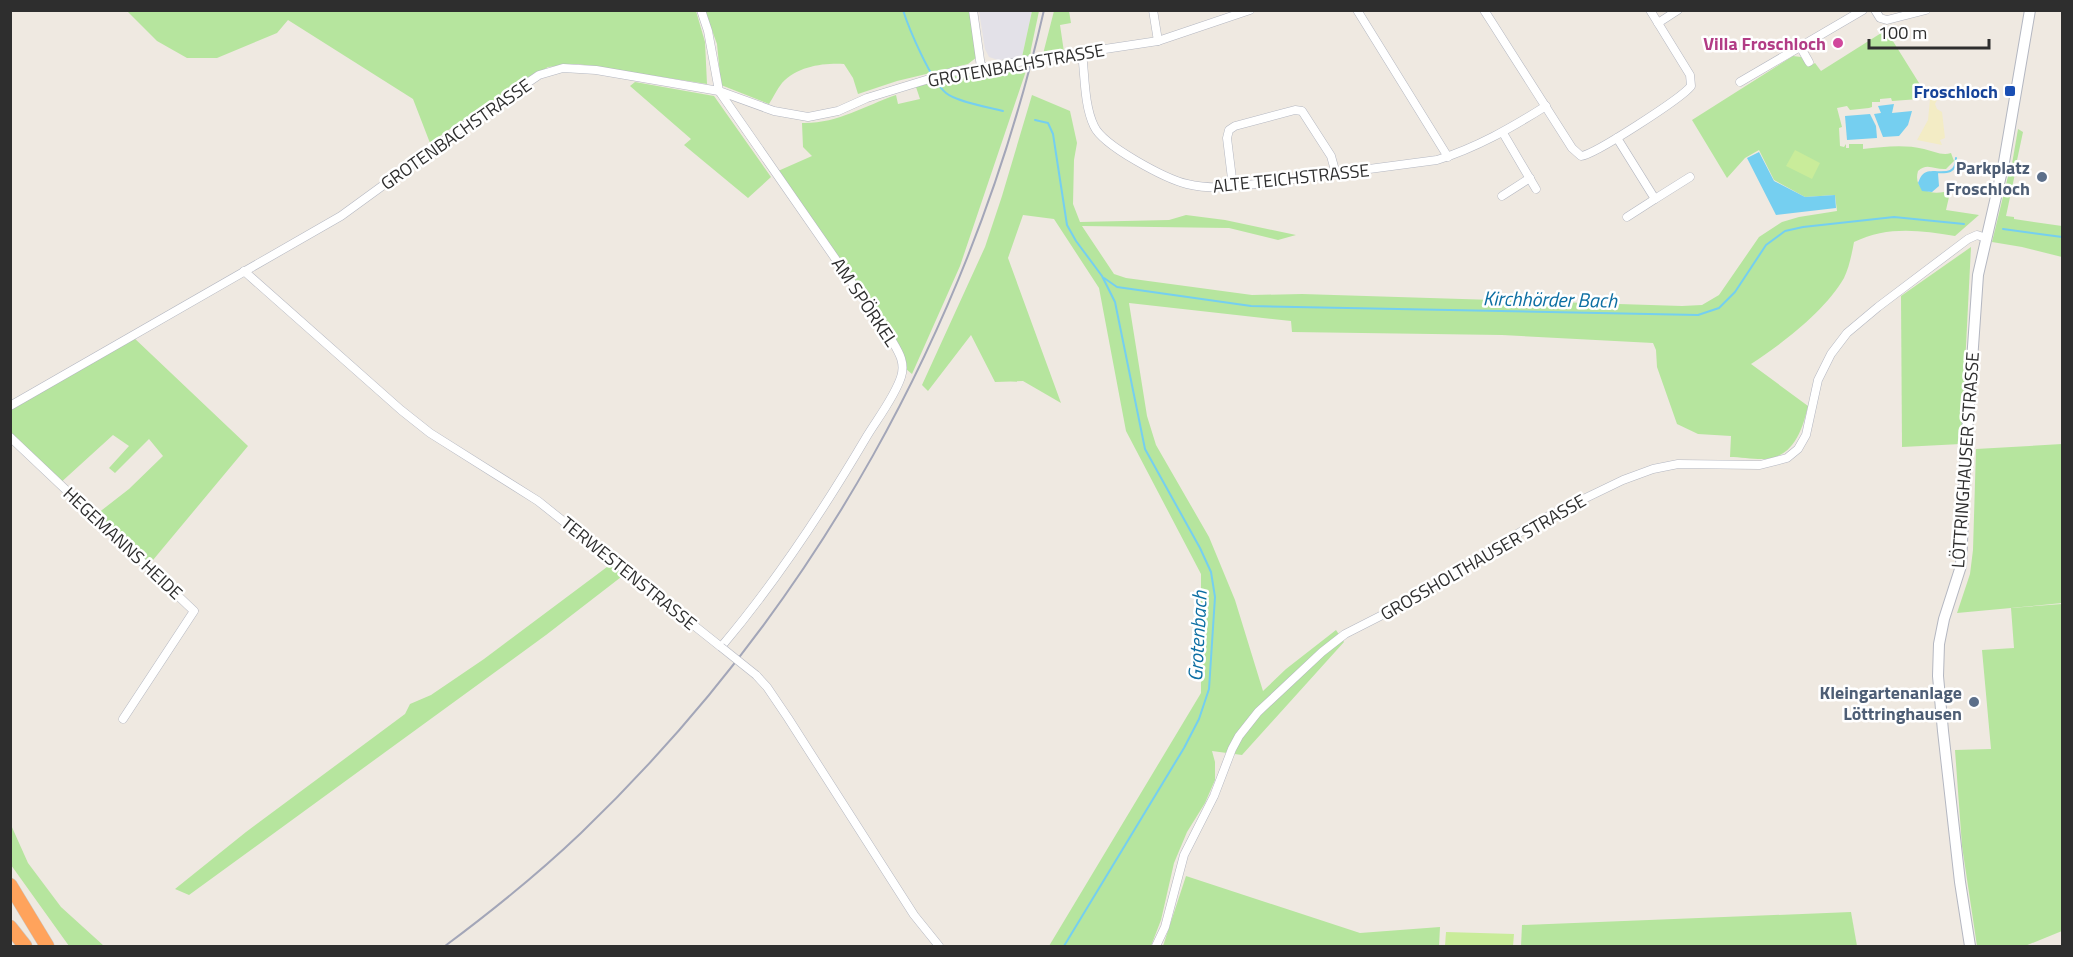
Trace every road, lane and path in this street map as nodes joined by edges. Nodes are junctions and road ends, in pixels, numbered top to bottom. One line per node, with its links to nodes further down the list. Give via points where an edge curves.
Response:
1 (701, 10): 20 (street, AM SPÖRKEL)
2 (973, 10): 18 (street)
3 (1153, 10): 14 (street)
4 (1250, 10): 14 (street, GROTENBACHSTRASSE)
5 (1357, 10): 24 (street)
6 (1484, 10): 21 (street)
7 (1650, 10): 13 (street)
8 (1678, 10): 13 (street)
9 (1863, 10): 15 (street)
10 (1875, 10): 11 (street, via 1887,20)
11 (1926, 10)
12 (2030, 10): 33 (street, LÖTTRINGHAUSER STRASSE, via 2008,146)
13 (1658, 23): 23 (street, via 1692,82 1689,89)
14 (1158, 41): 16 (street, GROTENBACHSTRASSE)
15 (1801, 48): 17 (street); 19 (street)
16 (1082, 53): 18 (street, GROTENBACHSTRASSE); 28 (street, ALTE TEICHSTRASSE, via 1091,119 1105,141 1183,183)
17 (1809, 62)
18 (981, 67): 20 (street, GROTENBACHSTRASSE, via 925,79 838,111 808,117 774,111)
19 (1740, 82)
20 (719, 91): 34 (street, GROTENBACHSTRASSE, via 596,70 550,71 524,84 341,216); 37 (street, AM SPÖRKEL, via 891,339 901,355 903,369 857,453 753,610)
21 (1545, 106): 22 (street, ALTE TEICHSTRASSE); 23 (street, via 1581,156)
22 (1503, 133): 24 (street, ALTE TEICHSTRASSE); 27 (street)
23 (1617, 138): 31 (street)
24 (1448, 157): 25 (street, ALTE TEICHSTRASSE)
25 (1336, 174): 28 (street, ALTE TEICHSTRASSE); 28 (street, via 1331,156 1305,114 1295,110 1229,130)
26 (1690, 177): 31 (street)
27 (1530, 178): 29 (street); 30 (street)
28 (1233, 187)
29 (1536, 189)
30 (1502, 196)
31 (1655, 199): 32 (street)
32 (1628, 217)
33 (1986, 238): 45 (street, GROSSHOLTHAUSER STRASSE, via 1968,238 1847,333 1818,380 1806,435 1787,458 1760,465 1678,464 1623,480 1538,521 1404,604 1332,643 1258,712 1239,736 1184,855 1165,927); 46 (street, LÖTTRINGHAUSER STRASSE, via 1975,304 1961,566 1944,619 1938,656 1943,731)
34 (244, 271): 35 (street, GROTENBACHSTRASSE); 37 (street, TERWESTENSTRASSE, via 408,416 538,501)
35 (10, 406)
36 (10, 437): 38 (street, HEGEMANNS HEIDE, via 194,611)
37 (722, 647): 44 (street, TERWESTENSTRASSE, bridge, via 756,675 783,710 914,915)
38 (123, 719)
39 (10, 885): 43 (highway)
40 (10, 898): 43 (highway)
41 (10, 927): 42 (highway)
42 (25, 946)
43 (47, 946)
44 (939, 946)
45 (1156, 946)
46 (1970, 946)

